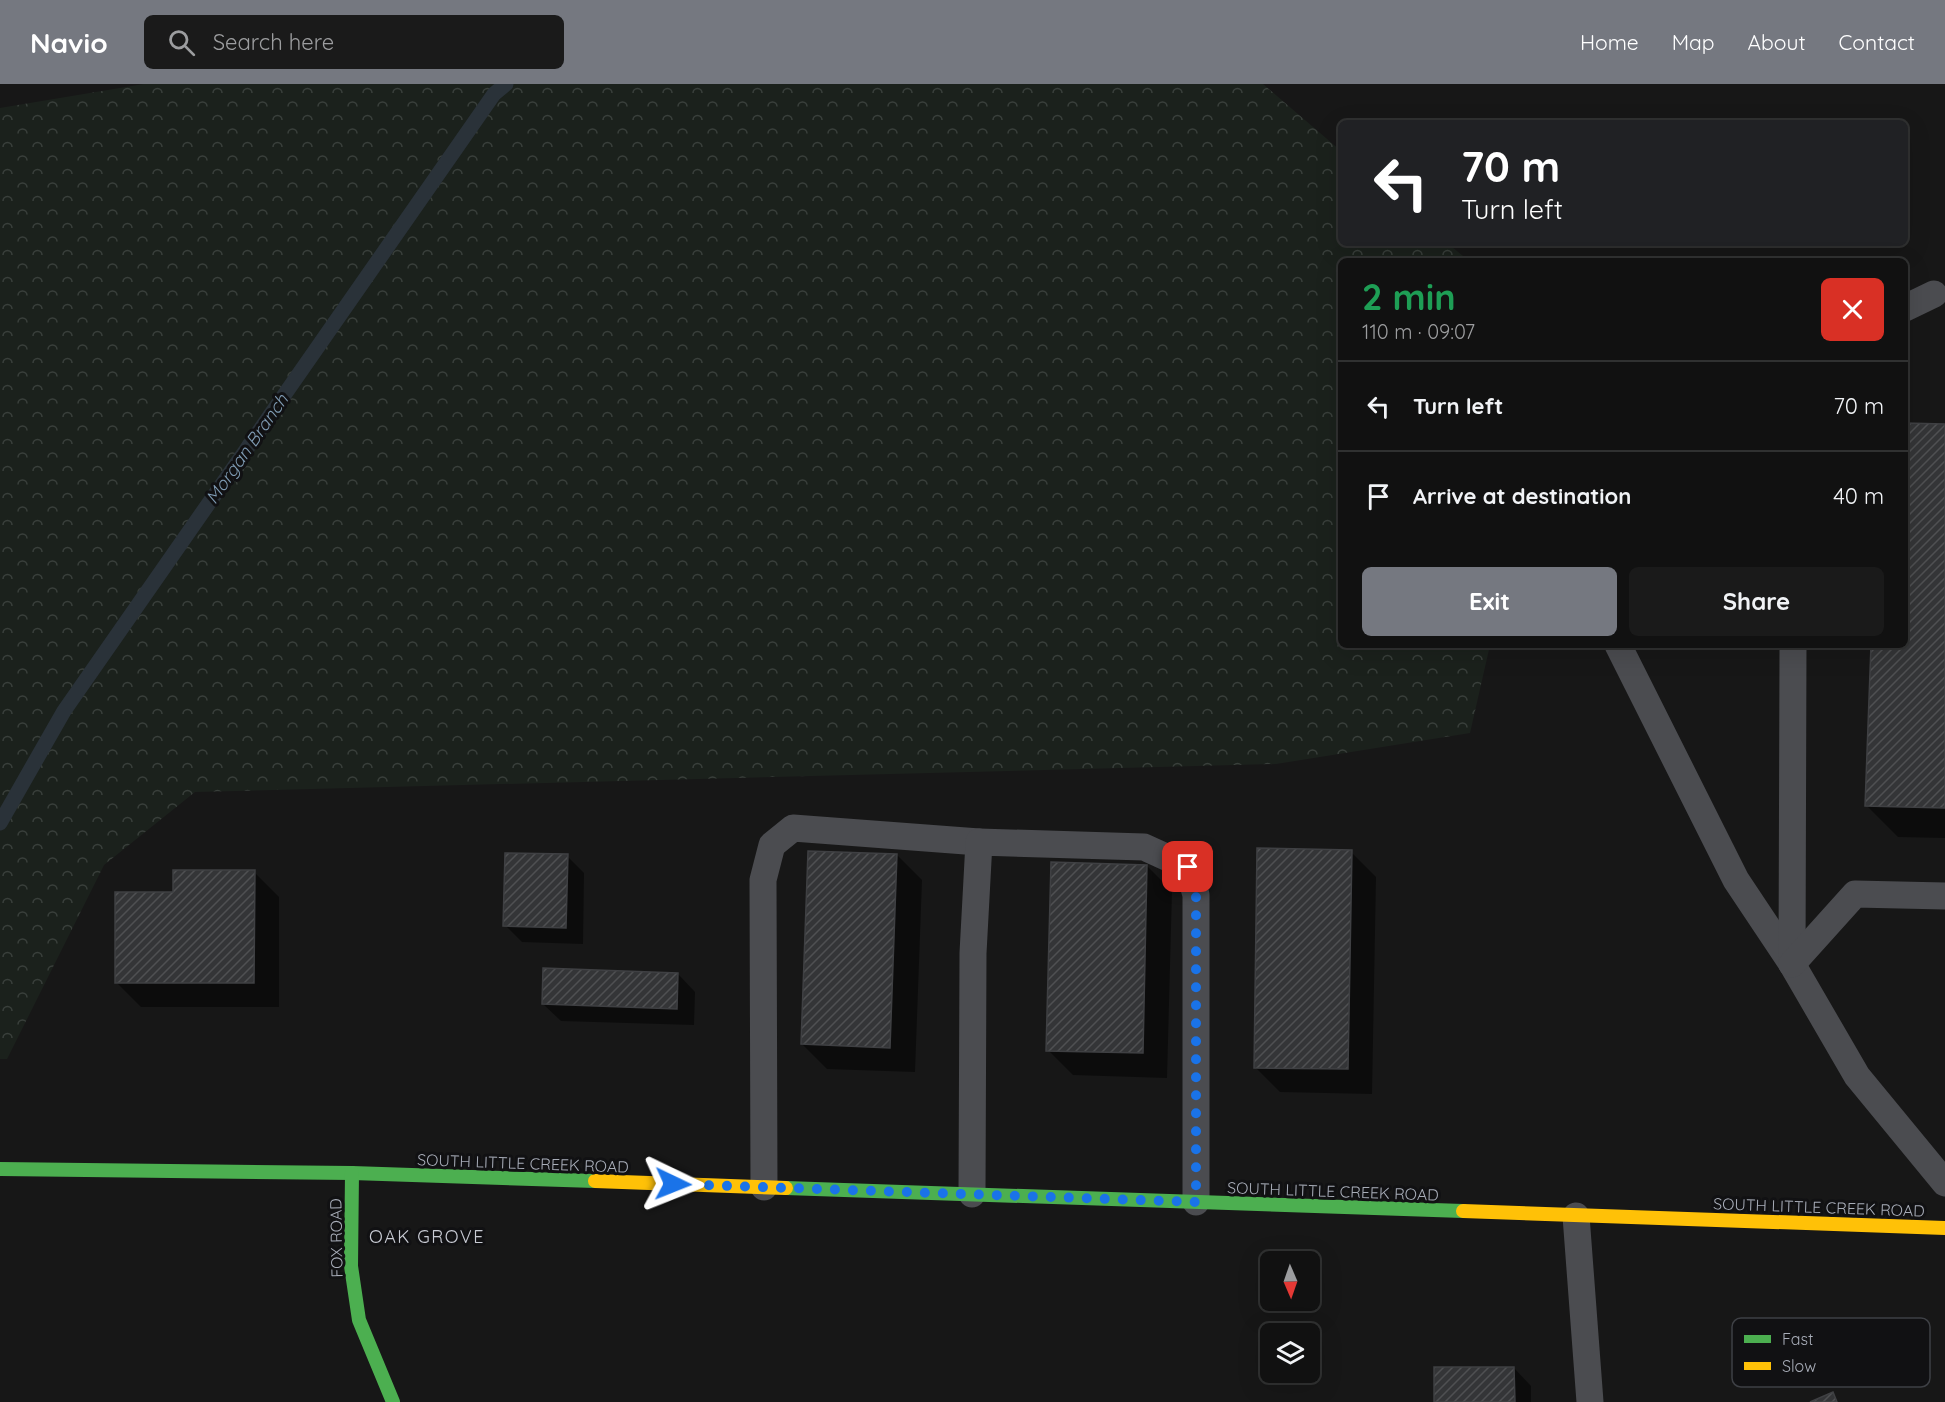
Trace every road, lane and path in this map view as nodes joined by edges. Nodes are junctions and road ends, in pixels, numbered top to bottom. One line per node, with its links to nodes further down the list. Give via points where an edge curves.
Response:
1 (1934, 294): 2 (lane)
2 (1908, 307)
3 (1620, 648): 7 (lane, via 1736,880)
4 (1793, 648): 7 (lane)
5 (978, 842): 11 (lane, via 793,828 772,845 763,880); 12 (lane, via 973,952); 13 (lane, via 1144,847 1188,867 1196,895)
6 (1945, 896): 7 (lane, via 1855,894)
7 (1792, 964): 10 (lane, via 1857,1076)
8 (0, 1169): 9 (street, SOUTH LITTLE CREEK ROAD)
9 (352, 1173): 11 (street, SOUTH LITTLE CREEK ROAD); 16 (street, FOX ROAD, via 351,1266 360,1320)
10 (1945, 1183)
11 (764, 1187): 12 (street, SOUTH LITTLE CREEK ROAD)
12 (972, 1194): 13 (street, SOUTH LITTLE CREEK ROAD)
13 (1196, 1202): 14 (street, SOUTH LITTLE CREEK ROAD)
14 (1576, 1216): 15 (street, SOUTH LITTLE CREEK ROAD); 17 (lane)
15 (1945, 1228)
16 (393, 1402)
17 (1590, 1402)

